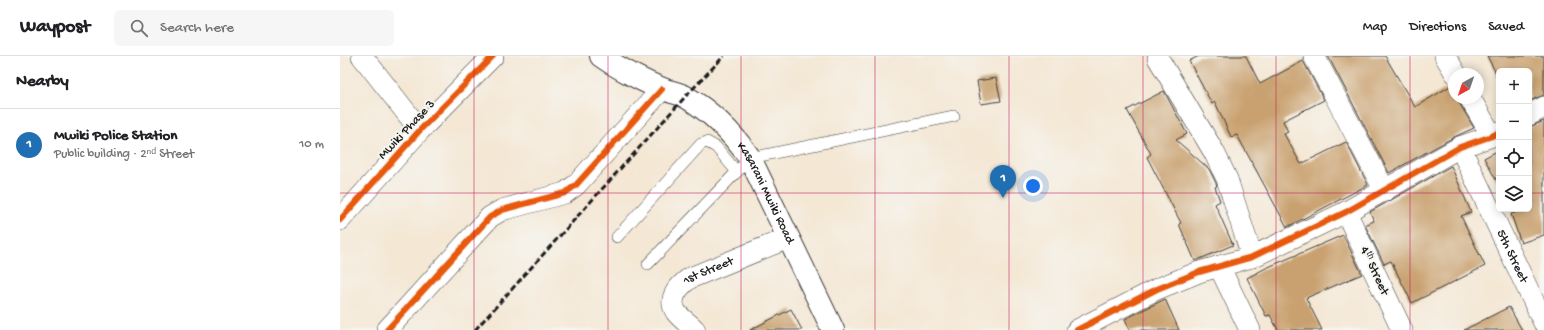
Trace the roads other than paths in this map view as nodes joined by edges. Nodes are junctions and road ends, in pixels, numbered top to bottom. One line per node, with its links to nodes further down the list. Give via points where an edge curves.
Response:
1 (362, 56): 13 (street)
2 (493, 56): 13 (street, Mwiki Phase 3)
3 (1314, 56): 17 (street)
4 (1446, 56): 7 (street)
5 (607, 58): 8 (main road, Kasarani Mwiki Road)
6 (1158, 58): 22 (street, via 1214,152 1226,179)
7 (1453, 68)
8 (662, 89): 16 (main road, Kasarani Mwiki Road, via 685,97 704,110 736,139); 27 (street, via 576,185 565,193 502,210 490,217)
9 (1474, 104): 14 (street)
10 (1544, 107): 11 (street)
11 (1532, 113)
12 (954, 116): 16 (lane)
13 (420, 130): 19 (street, Mwiki Phase 3)
14 (1495, 134): 15 (street)
15 (1460, 147): 17 (street); 25 (street, 5th Street)
16 (743, 165): 20 (lane, via 707,142 701,144); 21 (main road, Kasarani Mwiki Road); 23 (lane)
17 (1384, 191): 18 (street)
18 (1346, 212): 22 (street); 32 (street, 4ᵗʰ Street)
19 (340, 220)
20 (617, 237)
21 (788, 238): 28 (street, 1st Street, via 690,278 679,286 673,298 676,312); 29 (main road, Kasarani Mwiki Road)
22 (1252, 257): 24 (street)
23 (648, 264)
24 (1219, 266): 26 (street, via 1131,301); 31 (street)
25 (1544, 323)
26 (1103, 324): 30 (street)
27 (387, 330)
28 (692, 330)
29 (833, 330)
30 (1077, 330)
31 (1250, 330)
32 (1402, 330)

